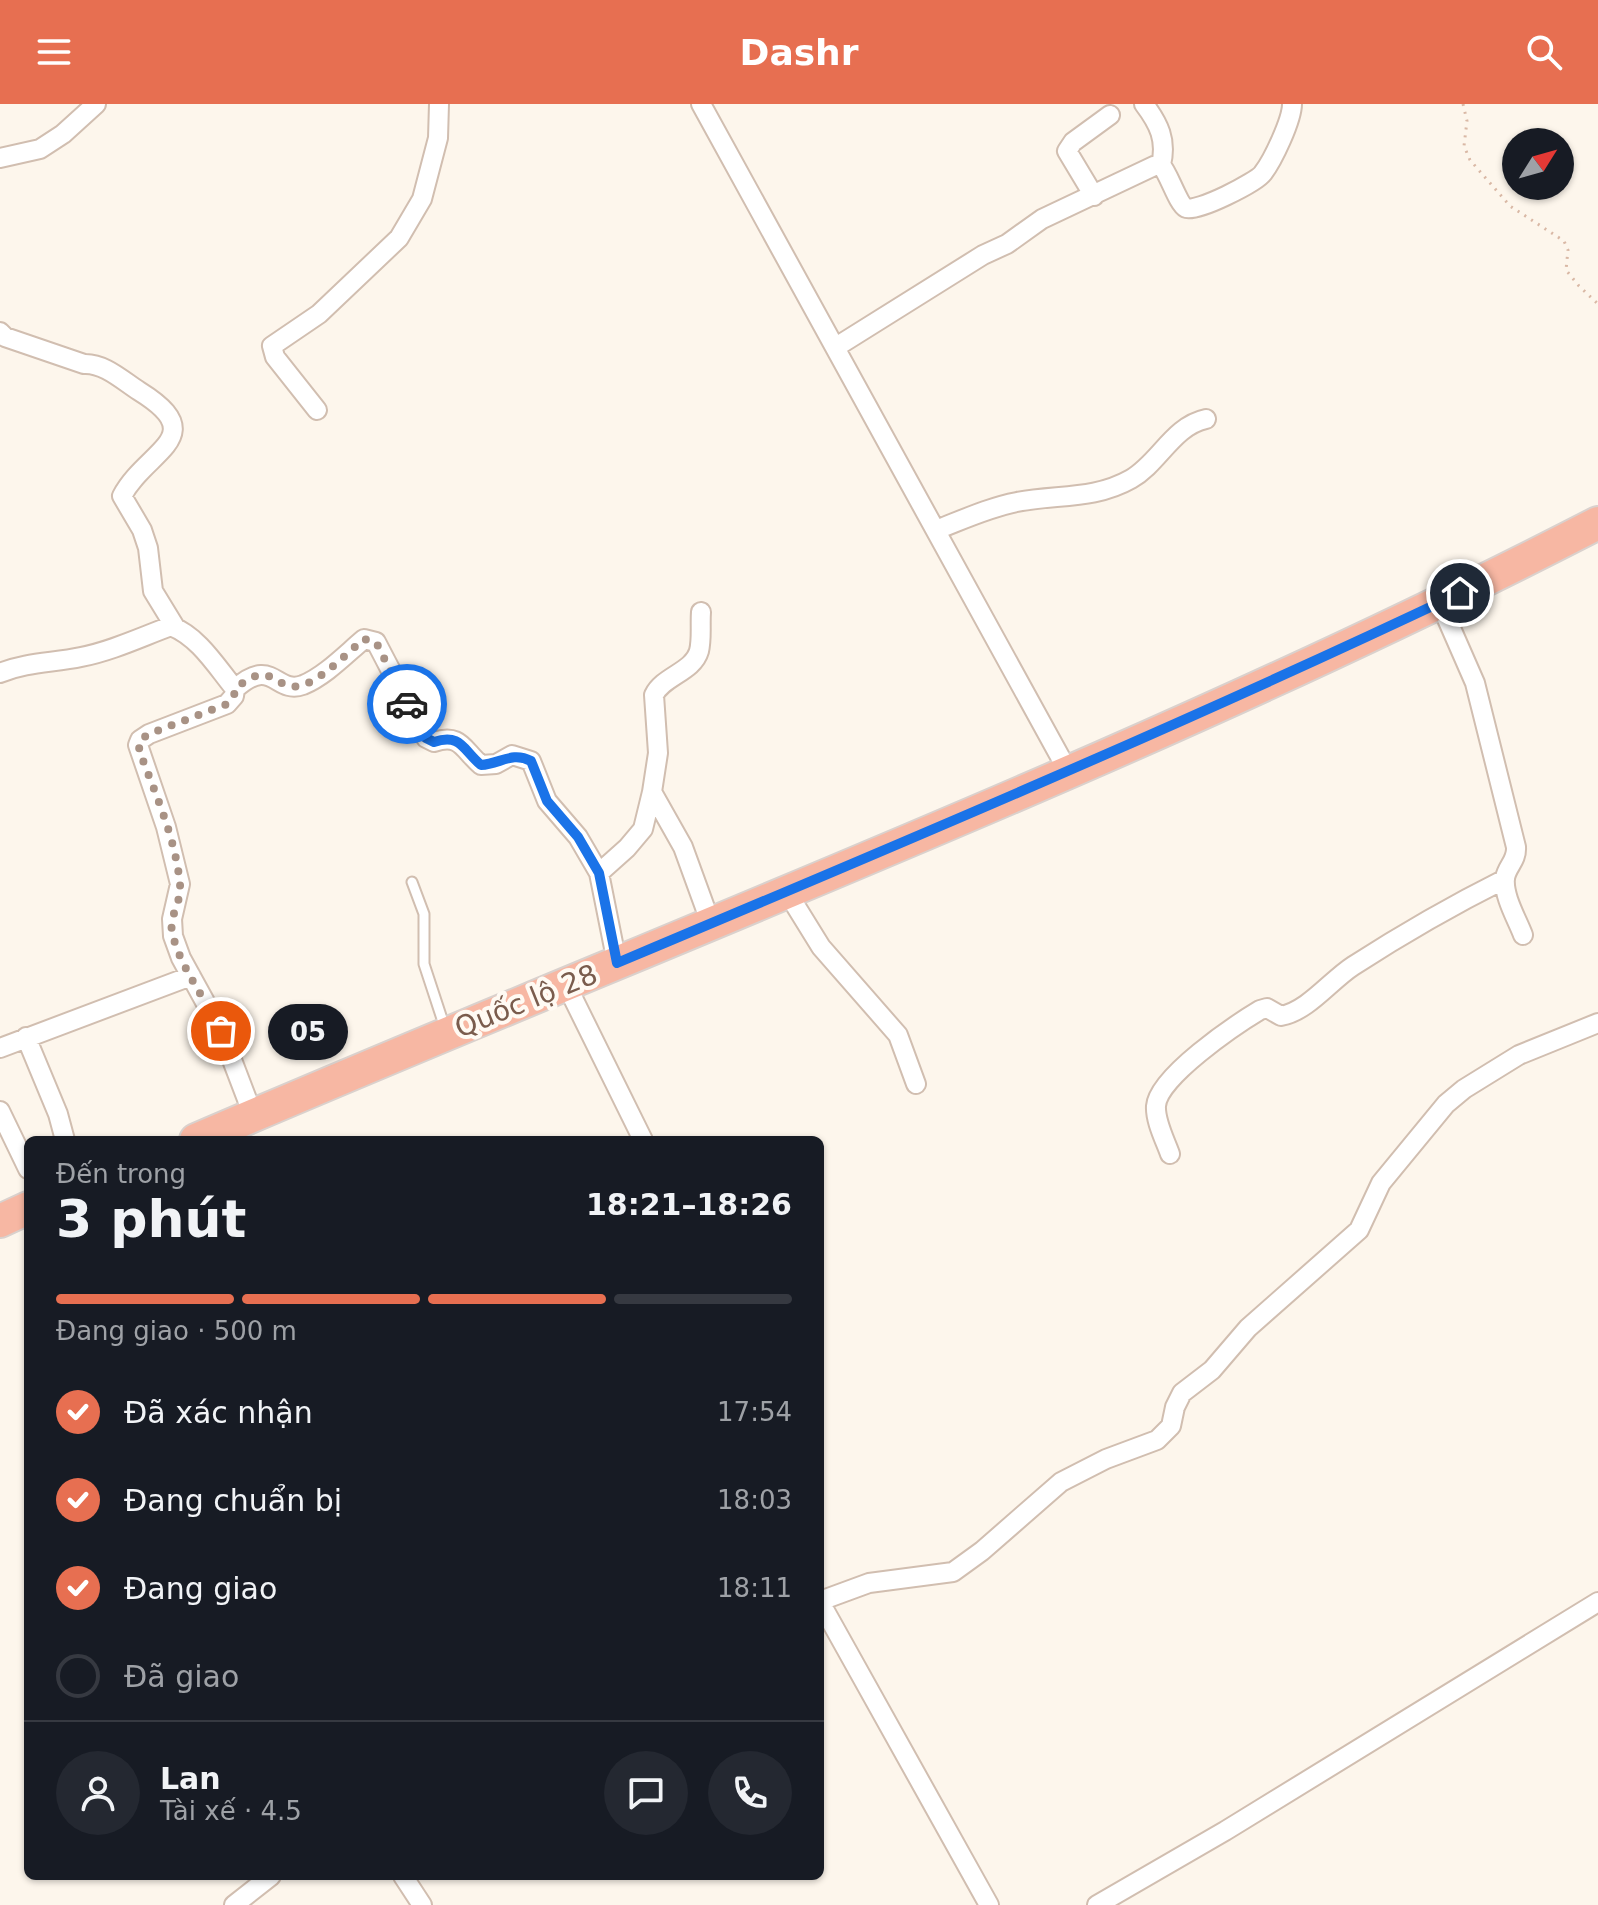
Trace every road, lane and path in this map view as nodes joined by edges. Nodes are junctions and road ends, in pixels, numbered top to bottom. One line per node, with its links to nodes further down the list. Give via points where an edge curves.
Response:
1 (96, 104): 8 (street, via 40,149)
2 (439, 104): 14 (street, via 438,138 422,199 399,238 319,314 272,346)
3 (701, 104): 13 (street)
4 (1144, 104): 9 (street, via 1165,144)
5 (1292, 104): 9 (street, via 1261,177 1204,207 1183,206)
6 (1463, 104): 11 (path, via 1464,146 1470,160 1510,206 1564,241 1566,270)
7 (1110, 115): 10 (street, via 1067,151)
8 (0, 158)
9 (1161, 165): 10 (street)
10 (1094, 196): 13 (street, via 1033,224)
11 (1598, 304)
12 (0, 332): 20 (street, via 84,364 96,363 172,418 174,429 167,443 122,496 148,548 153,591)
13 (836, 347): 17 (street)
14 (317, 410)
15 (1206, 419): 17 (street, via 1192,422 1132,478 1099,493 1016,502)
16 (1598, 523): 18 (highway, Quốc lộ 28)
17 (936, 530): 23 (street)
18 (1440, 603): 23 (highway, Quốc lộ 28); 26 (street, via 1475,683 1516,847)
19 (701, 612): 24 (street, via 698,654 654,695 658,753)
20 (175, 627): 21 (street, via 106,652); 22 (street, via 197,642)
21 (0, 673)
22 (235, 689): 25 (street, via 259,674 288,686 302,685 364,639 376,642 426,738 460,742 481,765 512,755 531,761 547,801 578,837); 32 (street, via 227,704 149,734 138,745 177,866 180,891 171,928)
23 (1069, 773): 28 (highway, Quốc lộ 28)
24 (652, 792): 25 (street, via 643,829); 29 (street, via 683,847)
25 (599, 873): 31 (street)
26 (1505, 879): 30 (street); 44 (street, via 1350,968 1297,1010 1281,1016 1260,1010 1184,1066 1165,1083 1155,1110)
27 (412, 882): 35 (lane, via 424,914 424,964)
28 (787, 892): 29 (highway, Quốc lộ 28); 38 (street, via 821,947 898,1035)
29 (711, 924): 31 (highway, Quốc lộ 28)
30 (1523, 935)
31 (617, 963): 33 (highway, Quốc lộ 28)
32 (191, 976): 36 (street); 40 (street, via 221,1031)
33 (566, 984): 35 (highway, Quốc lộ 28); 43 (street)
34 (1598, 1023): 48 (street, via 1519,1055 1446,1104 1381,1183 1359,1230 1182,1393 1171,1426 1157,1440 1061,1482 953,1572 869,1583)
35 (447, 1034): 40 (highway, Quốc lộ 28)
36 (26, 1037): 37 (street); 41 (street)
37 (0, 1048)
38 (916, 1084)
39 (0, 1111): 45 (street)
40 (253, 1115): 42 (highway, Quốc lộ 28)
41 (64, 1136)
42 (205, 1136)
43 (641, 1136)
44 (1170, 1154)
45 (24, 1161)
46 (24, 1210): 47 (highway)
47 (0, 1221)
48 (824, 1600)
49 (1598, 1602): 56 (street)
50 (824, 1609): 55 (street)
51 (266, 1880): 53 (street)
52 (406, 1880): 54 (street)
53 (234, 1905)
54 (422, 1905)
55 (989, 1905)
56 (1097, 1905)

